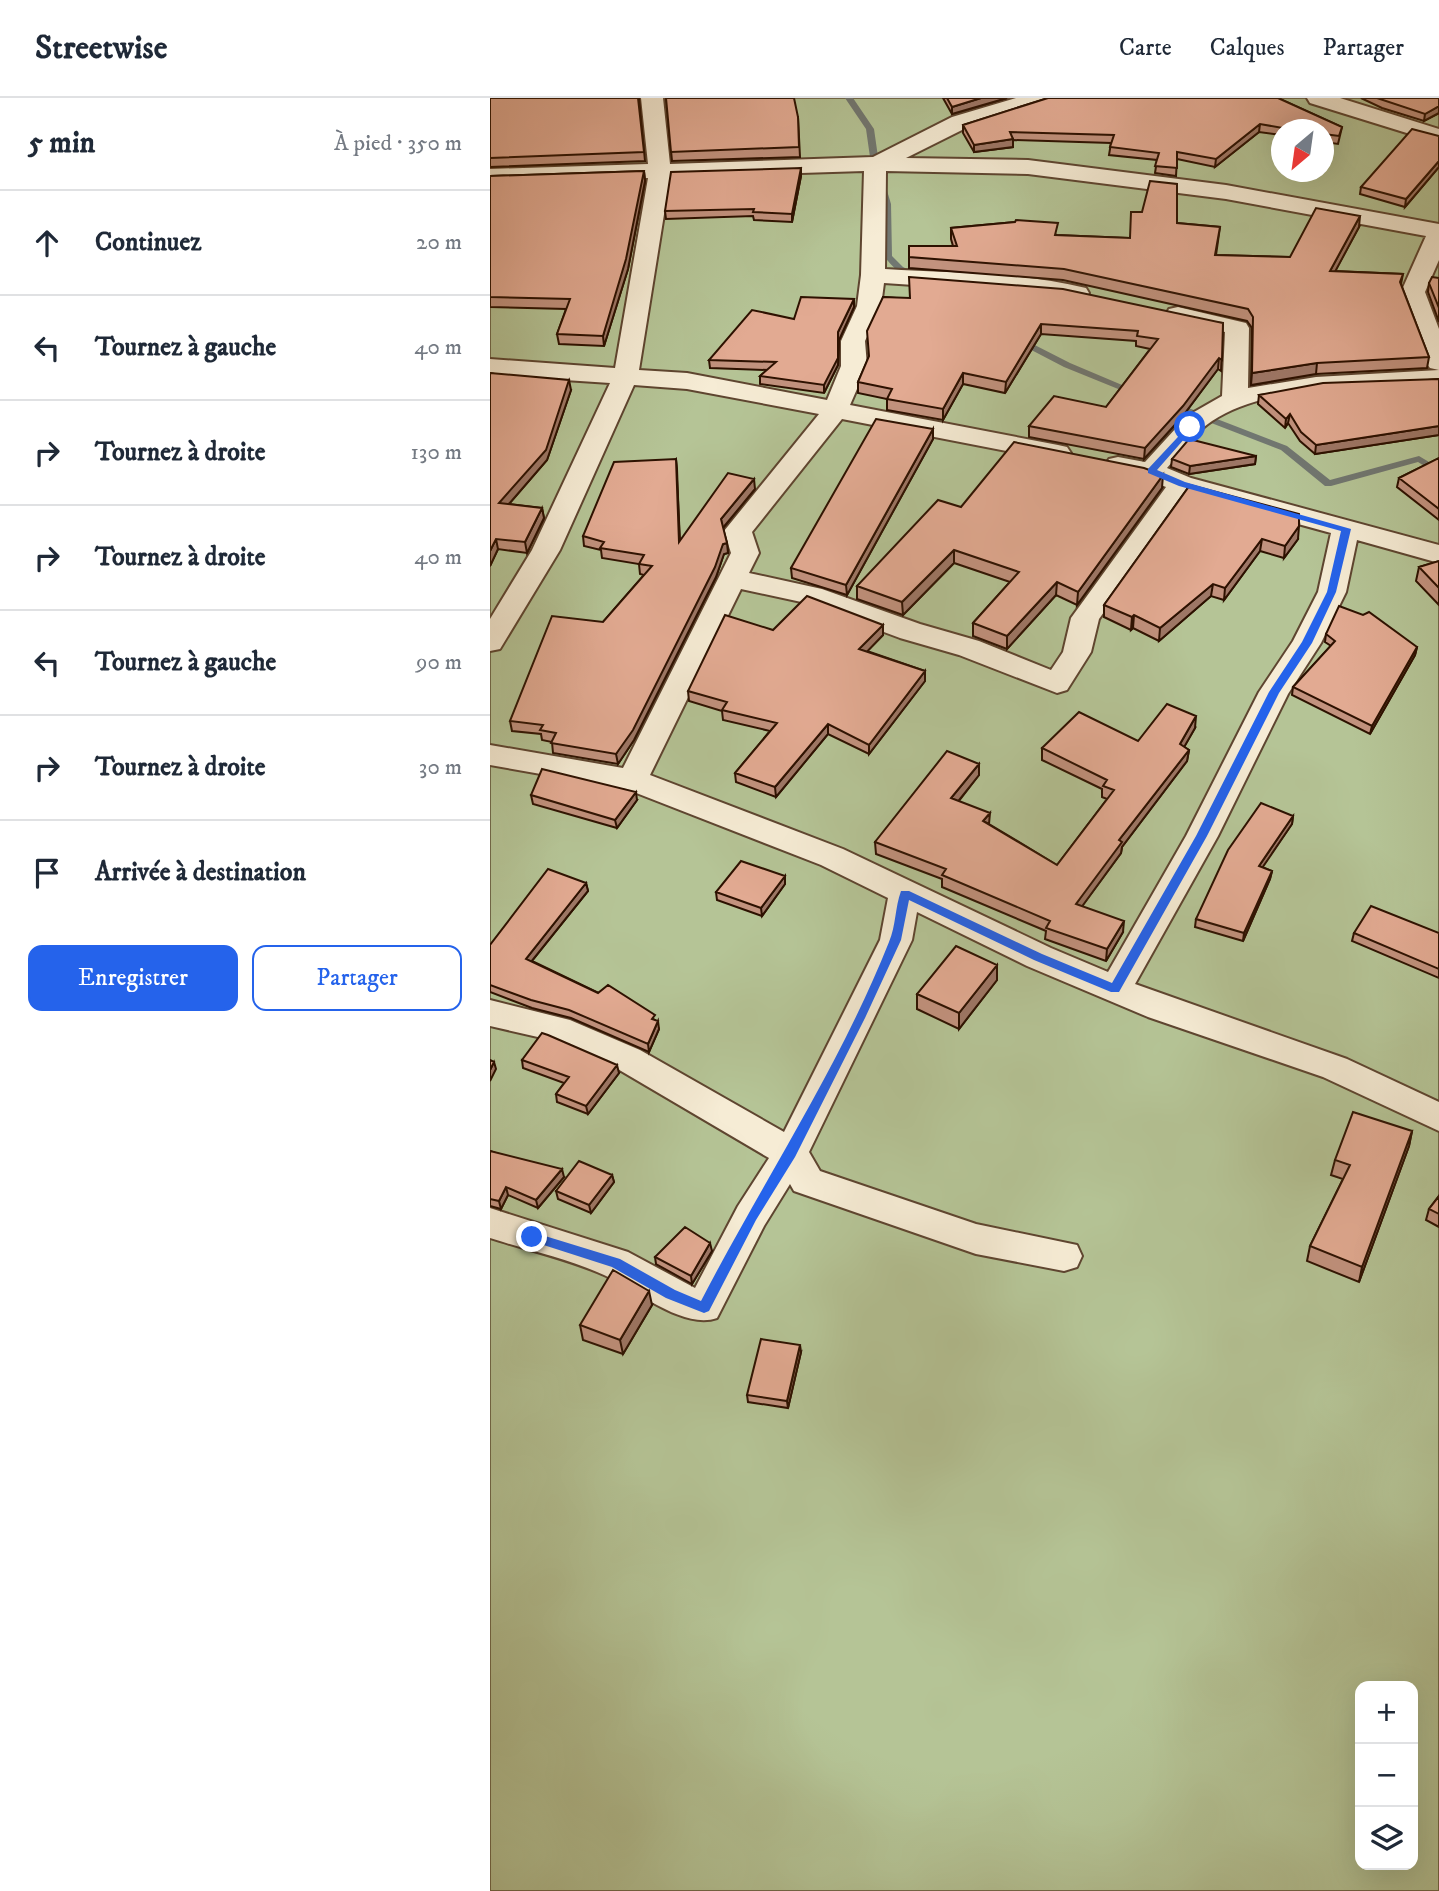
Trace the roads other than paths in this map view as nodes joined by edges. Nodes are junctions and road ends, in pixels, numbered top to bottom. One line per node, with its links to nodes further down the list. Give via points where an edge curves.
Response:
1 (652, 98): 6 (street)
2 (1039, 98): 5 (street, via 960,122)
3 (1318, 98): 4 (street)
4 (1439, 136)
5 (876, 164): 6 (street); 8 (street, via 973,164 1098,174 1226,192); 9 (street)
6 (660, 171): 7 (street); 14 (street)
7 (490, 176)
8 (1439, 232): 12 (street, via 1413,292)
9 (873, 275): 10 (street, via 1041,288); 17 (street, via 869,306 853,341 854,366)
10 (1105, 299)
11 (1158, 310): 16 (street, via 1237,328)
12 (1439, 363)
13 (490, 367): 14 (street)
14 (626, 375): 17 (street, via 687,381); 23 (street, via 546,550)
15 (1439, 378): 16 (street, via 1329,385)
16 (1226, 404): 18 (street, via 1190,427)
17 (835, 411): 18 (street); 22 (street, via 738,531 745,554)
18 (1151, 471): 19 (street)
19 (1182, 484): 20 (street); 22 (street, via 1085,618 1077,652 1057,683 811,594)
20 (1346, 529): 21 (street); 27 (street, via 1332,592 1307,643 1274,692 1202,836)
21 (1439, 554)
22 (733, 579): 25 (street)
23 (493, 630)
24 (490, 754): 25 (street)
25 (632, 780): 26 (street, via 832,857)
26 (905, 894): 27 (street); 30 (street, via 896,940)
27 (1115, 989): 29 (street, via 1335,1069)
28 (490, 1013): 30 (street, via 558,1029 628,1059)
29 (1439, 1118)
30 (791, 1153): 31 (street, via 751,1216 704,1307 615,1263); 32 (street, via 807,1181 976,1238)
31 (490, 1223)
32 (1064, 1256)

